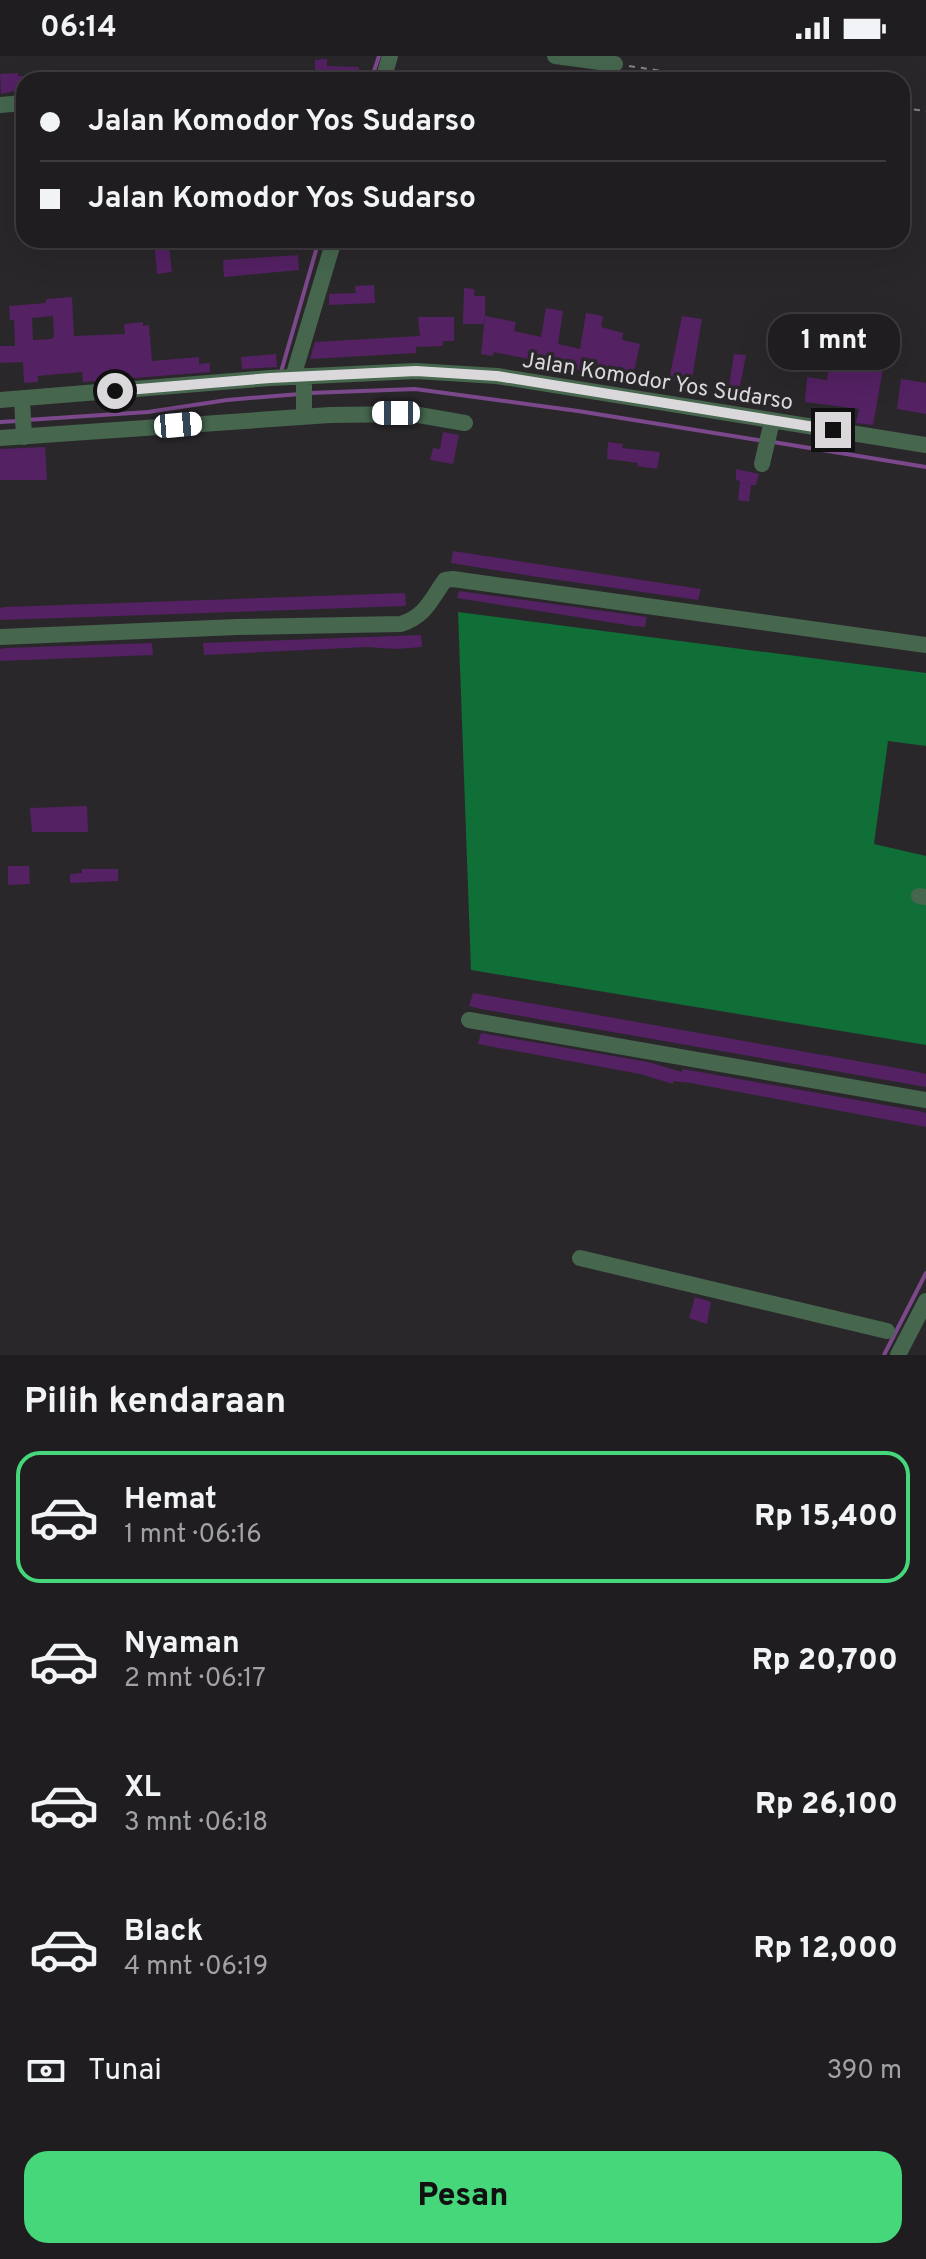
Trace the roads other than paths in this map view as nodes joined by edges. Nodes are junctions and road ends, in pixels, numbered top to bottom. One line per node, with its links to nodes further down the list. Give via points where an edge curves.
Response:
1 (555, 56): 2 (street)
2 (615, 64)
3 (332, 248): 4 (street)
4 (291, 379): 6 (street, Jalan Komodor Yos Sudarso); 7 (street); 11 (street, Jalan Komodor Yos Sudarso, via 416,371 497,376 767,442)
5 (0, 400): 6 (street, Jalan Komodor Yos Sudarso)
6 (22, 406): 9 (street)
7 (304, 412): 8 (street, via 413,414); 9 (street)
8 (465, 423)
9 (23, 434): 10 (street)
10 (0, 438)
11 (926, 445)
12 (0, 637): 13 (street, via 401,624 414,620 445,580 453,579)
13 (926, 645)
14 (469, 1020): 15 (street)
15 (926, 1100)
16 (580, 1258): 18 (street)
17 (926, 1301): 19 (street)
18 (887, 1331)
19 (898, 1355)

